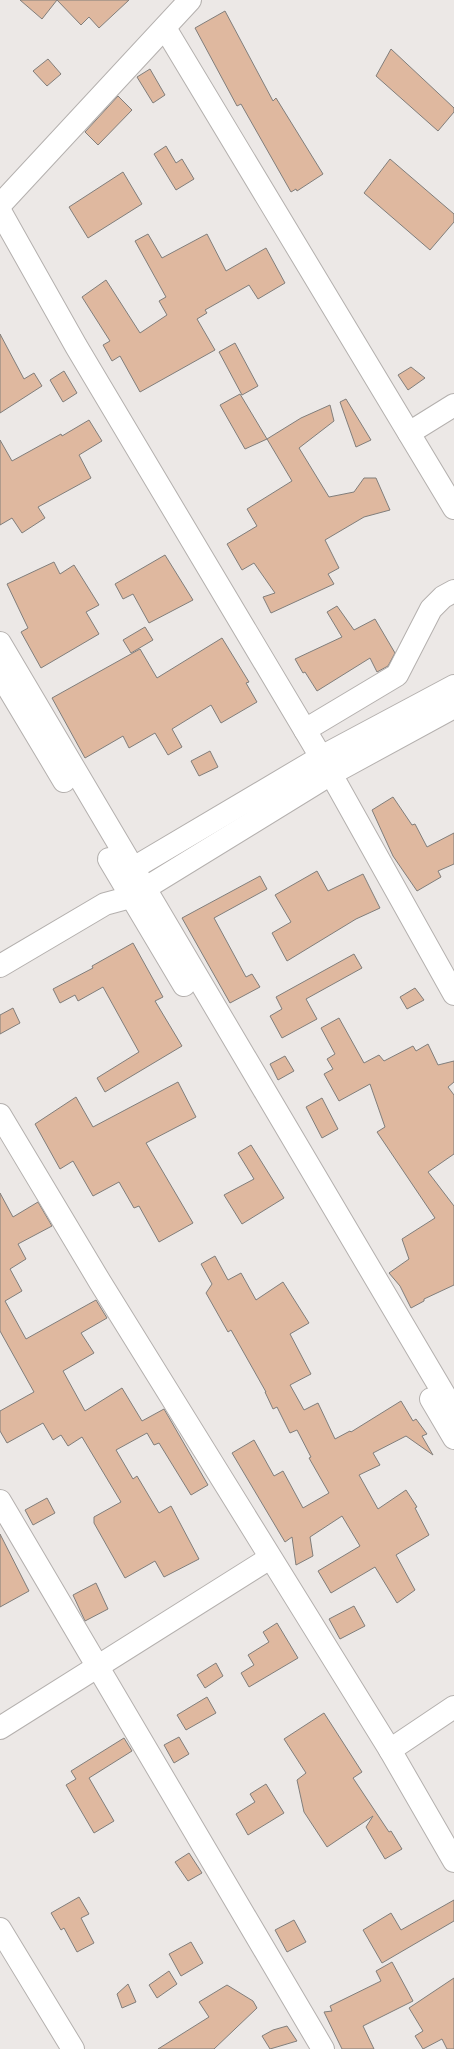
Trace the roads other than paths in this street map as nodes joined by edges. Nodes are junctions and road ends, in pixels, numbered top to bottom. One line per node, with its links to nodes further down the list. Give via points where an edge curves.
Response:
1 (190, 0): 2 (street)
2 (165, 28): 3 (street); 6 (street)
3 (0, 205)
4 (0, 210): 13 (street, via 76,346)
5 (454, 405): 6 (street)
6 (409, 433): 7 (street)
7 (454, 508)
8 (454, 591): 13 (street, via 443,597 431,609 397,675)
9 (0, 643): 15 (street)
10 (0, 674): 15 (street)
11 (454, 686): 14 (street)
12 (454, 707): 14 (street)
13 (304, 730): 14 (street)
14 (326, 766): 15 (street); 16 (street); 19 (street)
15 (126, 873): 16 (street); 17 (street)
16 (138, 892): 17 (street); 22 (street); 23 (street)
17 (105, 904): 18 (street)
18 (0, 966)
19 (448, 970): 20 (street)
20 (454, 994)
21 (0, 1115): 25 (street)
22 (454, 1411)
23 (454, 1438)
24 (0, 1501): 26 (street)
25 (270, 1558): 26 (street); 29 (street)
26 (98, 1667): 28 (street); 33 (street)
27 (454, 1707): 29 (street)
28 (0, 1728)
29 (390, 1750): 30 (street)
30 (454, 1861)
31 (0, 1929): 32 (street)
32 (73, 2049)
33 (323, 2049)

